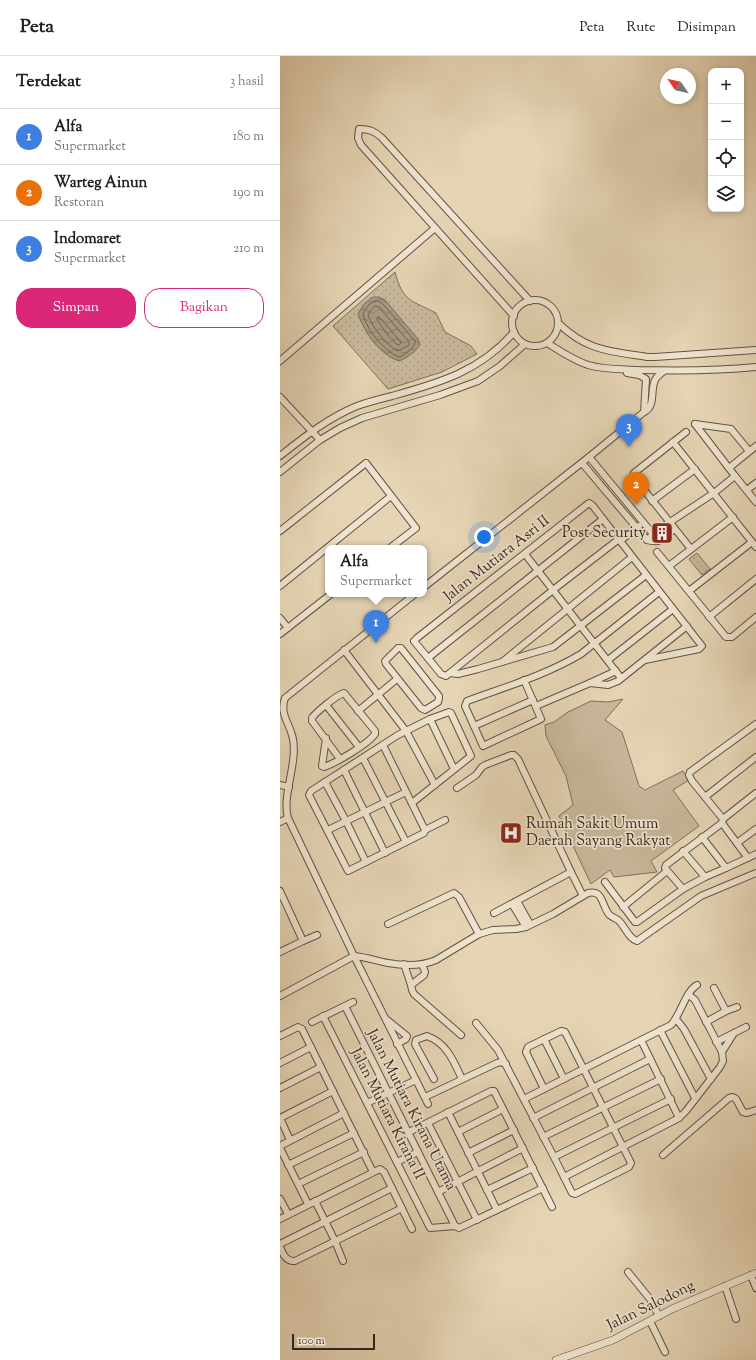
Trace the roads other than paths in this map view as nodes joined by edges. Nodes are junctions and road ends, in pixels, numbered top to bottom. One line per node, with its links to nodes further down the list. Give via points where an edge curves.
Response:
1 (435, 228): 2 (street, via 361,145 358,138 359,128 376,132 382,138); 3 (street); 9 (street)
2 (530, 301): 3 (street, via 520,306); 4 (street, via 547,303 555,312)
3 (514, 316): 5 (street)
4 (558, 323): 6 (street, via 555,334); 8 (street, via 571,335 594,347 646,356)
5 (514, 332): 7 (street); 15 (street, via 471,368 438,383 358,406 335,416)
6 (547, 343): 7 (street, via 536,346); 11 (street, via 573,359)
7 (525, 344): 17 (street, via 478,381 362,418)
8 (756, 350)
9 (280, 361)
10 (756, 367): 12 (street)
11 (606, 369): 12 (street); 14 (street, via 615,373 639,375 646,379)
12 (664, 371): 14 (street, via 655,381 651,405)
13 (280, 397): 15 (street)
14 (644, 412): 22 (street)
15 (312, 431): 17 (street); 21 (street)
16 (686, 432): 18 (street)
17 (320, 440): 26 (street)
18 (673, 442): 25 (street); 35 (street, via 633,475)
19 (756, 446): 20 (street)
20 (749, 451): 24 (street); 24 (street, via 731,429 695,424)
21 (280, 456)
22 (589, 457): 23 (street); 28 (street)
23 (582, 463): 30 (street); 60 (street)
24 (729, 468): 27 (street)
25 (695, 469): 32 (street); 35 (street)
26 (280, 472)
27 (735, 476): 31 (street); 32 (street)
28 (609, 481): 30 (street); 34 (street)
29 (756, 483): 31 (street)
30 (603, 487): 37 (street)
31 (747, 490): 36 (street)
32 (714, 493): 38 (street); 41 (street)
33 (392, 496): 44 (street, via 366,463); 49 (street); 50 (street, via 416,528)
34 (624, 499): 37 (street); 40 (street)
35 (652, 501): 41 (street)
36 (756, 502)
37 (617, 505): 42 (street)
38 (733, 517): 48 (street); 51 (street)
39 (603, 519): 46 (street); 54 (street, Jalan Mutiara Asri II, via 593,506 586,504); 57 (street)
40 (643, 522): 42 (street); 45 (street)
41 (669, 522): 43 (street); 45 (street)
42 (636, 528): 46 (street); 47 (street)
43 (674, 529): 47 (street, via 660,541); 51 (street)
44 (280, 531)
45 (653, 534): 47 (street)
46 (619, 540): 55 (street); 62 (street)
47 (647, 540)
48 (754, 544): 63 (street)
49 (331, 545)
50 (394, 545)
51 (691, 549): 56 (street)
52 (325, 550): 61 (street)
53 (657, 552): 56 (street)
54 (525, 554): 57 (street); 78 (street, Jalan Mutiara Asri II, via 417,638 415,642)
55 (632, 557): 58 (street); 67 (street)
56 (669, 566): 63 (street)
57 (539, 570): 62 (street); 78 (street)
58 (646, 575): 64 (street); 72 (street)
59 (756, 579): 69 (street)
60 (427, 585)
61 (280, 586)
62 (553, 590): 67 (street); 83 (street)
63 (689, 591): 69 (street)
64 (659, 592): 68 (street); 76 (street)
65 (327, 597): 74 (street)
66 (410, 597): 77 (street)
67 (568, 609): 72 (street); 81 (street)
68 (673, 609): 73 (street); 79 (street)
69 (709, 617): 70 (street, via 728,637)
70 (756, 617)
71 (280, 618): 74 (street)
72 (581, 626): 76 (street); 81 (street, via 553,647)
73 (687, 626): 80 (street); 80 (street, via 702,644 701,648)
74 (288, 628): 75 (street)
75 (281, 632)
76 (595, 643): 79 (street); 86 (street, via 573,659)
77 (344, 650): 88 (street); 107 (street, via 282,702 281,711 293,739)
78 (428, 658): 83 (street, via 443,676)
79 (608, 660): 82 (street)
80 (645, 660): 84 (street)
81 (500, 663): 83 (street, via 458,674)
82 (616, 671): 84 (street); 87 (street)
83 (450, 673)
84 (621, 678): 87 (street, via 608,685)
85 (397, 679): 85 (street, via 385,660 401,648 439,700 423,710); 88 (street)
86 (524, 680): 89 (street); 94 (street, via 467,701 465,706)
87 (590, 683): 89 (street)
88 (378, 695): 91 (street); 95 (street)
89 (534, 703): 94 (street); 94 (street, via 541,719 539,721 484,747)
90 (326, 705): 91 (street, via 342,693); 96 (street, via 313,716 312,721); 98 (street)
91 (358, 710): 98 (street, via 376,733)
92 (430, 719): 95 (street); 102 (street); 102 (street, via 451,713 470,751 471,756)
93 (756, 724): 111 (street, via 690,772 692,781)
94 (474, 726)
95 (406, 731): 97 (street); 106 (street)
96 (326, 738): 101 (street); 101 (street, via 322,766 325,767)
97 (383, 745): 100 (street); 109 (street)
98 (359, 747): 101 (street)
99 (756, 757): 111 (street)
100 (362, 758): 103 (street); 112 (street)
101 (340, 759)
102 (454, 769): 106 (street)
103 (344, 770): 104 (street); 114 (street)
104 (325, 782): 117 (street); 121 (street, via 309,795)
105 (280, 785): 107 (street)
106 (435, 785): 113 (street)
107 (290, 787): 115 (street, via 286,808)
108 (457, 788): 133 (street, via 476,775 482,767 514,755)
109 (406, 792): 112 (street); 113 (street)
110 (756, 794): 118 (street)
111 (705, 797): 118 (street)
112 (386, 802): 114 (street); 124 (street)
113 (412, 803): 122 (street)
114 (366, 812): 117 (street); 127 (street)
115 (288, 818): 119 (street); 149 (street)
116 (445, 820): 122 (street)
117 (346, 821): 121 (street); 130 (street)
118 (722, 821): 123 (street); 125 (street)
119 (280, 822)
120 (756, 828): 125 (street)
121 (328, 830): 130 (street, via 346,868 349,870)
122 (425, 830): 124 (street)
123 (702, 837): 126 (street); 131 (street)
124 (406, 842): 127 (street)
125 (737, 843): 129 (street)
126 (683, 851): 132 (street, via 666,864 665,868); 135 (street)
127 (385, 852): 130 (street)
128 (756, 854): 129 (street)
129 (748, 858): 131 (street)
130 (366, 862)
131 (726, 868): 135 (street)
132 (668, 870): 137 (street); 141 (street)
133 (571, 872): 139 (street); 140 (street)
134 (756, 873): 139 (street, via 701,896 637,941 620,922 608,914 599,895 592,892)
135 (704, 877): 137 (street)
136 (605, 882): 141 (street)
137 (683, 889): 141 (street, via 637,922)
138 (280, 891): 147 (street)
139 (583, 896): 144 (street)
140 (515, 902): 142 (street); 144 (street)
141 (623, 907)
142 (494, 913)
143 (388, 924): 145 (street, via 454,893 459,897)
144 (528, 925): 145 (street)
145 (479, 934): 151 (street, via 436,960)
146 (317, 935): 147 (street)
147 (303, 941): 148 (street)
148 (280, 952)
149 (354, 956): 150 (street); 156 (street); 162 (street)
150 (404, 964): 151 (street); 152 (street)
151 (422, 964): 152 (street, via 424,974)
152 (412, 985): 170 (street, via 414,994)
153 (697, 985): 155 (street, via 692,988)
154 (714, 988): 160 (street)
155 (689, 995): 163 (street); 166 (street, via 695,1000)
156 (280, 996)
157 (353, 1002): 158 (street)
158 (344, 1006): 161 (street); 193 (street, Jalan Mutiara Kirana Utama)
159 (737, 1006): 160 (street)
160 (725, 1010): 166 (street)
161 (323, 1016): 164 (street); 198 (street, Jalan Mutiara Kirana II)
162 (384, 1017): 175 (street); 175 (street, via 407,1036)
163 (676, 1019): 168 (street); 187 (street)
164 (312, 1022)
165 (476, 1022): 180 (street)
166 (706, 1022): 174 (street)
167 (746, 1027): 169 (street)
168 (660, 1030): 173 (street); 196 (street)
169 (734, 1033): 174 (street); 177 (street)
170 (461, 1035)
171 (280, 1036): 176 (street, via 300,1027)
172 (544, 1039): 182 (street, via 561,1031 565,1032); 185 (street); 191 (street, via 528,1047 526,1052)
173 (641, 1040): 178 (street); 182 (street)
174 (716, 1042): 177 (street)
175 (397, 1044): 188 (street)
176 (311, 1048): 179 (street); 181 (street)
177 (722, 1052): 187 (street, via 723,1062)
178 (650, 1059): 186 (street); 190 (street)
179 (280, 1064)
180 (506, 1064): 184 (street, via 499,1062); 195 (street)
181 (321, 1067): 189 (street); 192 (street)
182 (584, 1069): 185 (street); 190 (street)
183 (434, 1079): 184 (street, via 415,1044 416,1040 427,1036 449,1052)
184 (462, 1079): 194 (street)
185 (564, 1079): 191 (street)
186 (660, 1079): 197 (street); 200 (street)
187 (711, 1079): 196 (street)
188 (416, 1080): 193 (street); 194 (street)
189 (280, 1088)
190 (593, 1088): 200 (street); 206 (street)
191 (544, 1089): 195 (street)
192 (333, 1091): 204 (street); 205 (street)
193 (388, 1093): 198 (street); 211 (street, Jalan Mutiara Kirana Utama)
194 (425, 1097): 199 (street)
195 (524, 1098): 206 (street)
196 (695, 1098): 207 (street)
197 (671, 1099): 207 (street); 209 (street)
198 (367, 1103): 224 (street, Jalan Mutiara Kirana II)
199 (428, 1104)
200 (602, 1108): 209 (street); 214 (street)
201 (503, 1109): 203 (street, via 492,1090); 210 (street); 212 (street)
202 (756, 1110): 222 (street, via 745,1113 736,1099 729,1098)
203 (448, 1112): 208 (street); 212 (street)
204 (344, 1113): 213 (street); 215 (street)
205 (280, 1118): 215 (street)
206 (533, 1118): 214 (street)
207 (679, 1118): 217 (street)
208 (428, 1123): 211 (street); 230 (street)
209 (612, 1127): 217 (street); 223 (street)
210 (514, 1130): 218 (street); 221 (street)
211 (409, 1132): 220 (street, Jalan Mutiara Kirana Utama)
212 (458, 1132): 221 (street)
213 (354, 1133): 219 (street); 225 (street)
214 (543, 1137): 223 (street)
215 (290, 1140): 216 (street)
216 (280, 1147): 225 (street)
217 (622, 1147): 229 (street); 229 (street, via 630,1163 626,1169 576,1194 572,1192)
218 (523, 1148): 226 (street); 227 (street)
219 (364, 1152): 228 (street); 231 (street)
220 (418, 1152): 224 (street); 235 (street, Jalan Mutiara Kirana Utama)
221 (468, 1153): 227 (street)
222 (663, 1154)
223 (554, 1157): 229 (street)
224 (397, 1162): 246 (street, Jalan Mutiara Kirana II, via 428,1225 432,1229)
225 (288, 1165): 231 (street)
226 (533, 1168): 233 (street); 234 (street)
227 (477, 1171): 230 (street); 234 (street)
228 (373, 1172): 232 (street, via 383,1170); 237 (street)
229 (564, 1177)
230 (458, 1182): 235 (street); 244 (street)
231 (298, 1184): 238 (street)
232 (392, 1188): 240 (street); 245 (street)
233 (543, 1188): 239 (street); 241 (street)
234 (487, 1190): 241 (street)
235 (438, 1192): 246 (street, Jalan Mutiara Kirana Utama)
236 (280, 1199): 242 (street)
237 (315, 1201): 238 (street); 245 (street)
238 (308, 1204): 242 (street)
239 (552, 1207)
240 (402, 1208): 247 (street); 248 (street)
241 (497, 1210): 244 (street)
242 (288, 1214): 243 (street)
243 (280, 1219)
244 (477, 1220): 246 (street, via 459,1228)
245 (325, 1222): 248 (street); 249 (street)
246 (455, 1226)
247 (412, 1229)
248 (335, 1241): 249 (street, via 293,1262 286,1258); 250 (street)
249 (280, 1245)
250 (343, 1261)
251 (628, 1272): 255 (street, via 650,1299)
252 (754, 1274): 253 (street, Jalan Salodong); 254 (street)
253 (725, 1286): 255 (street, Jalan Salodong); 256 (street)
254 (756, 1288)
255 (659, 1316): 257 (street, Jalan Salodong)
256 (736, 1319)
257 (650, 1321): 258 (street); 259 (street, Jalan Salodong, via 613,1340)
258 (665, 1352)
259 (556, 1360)

